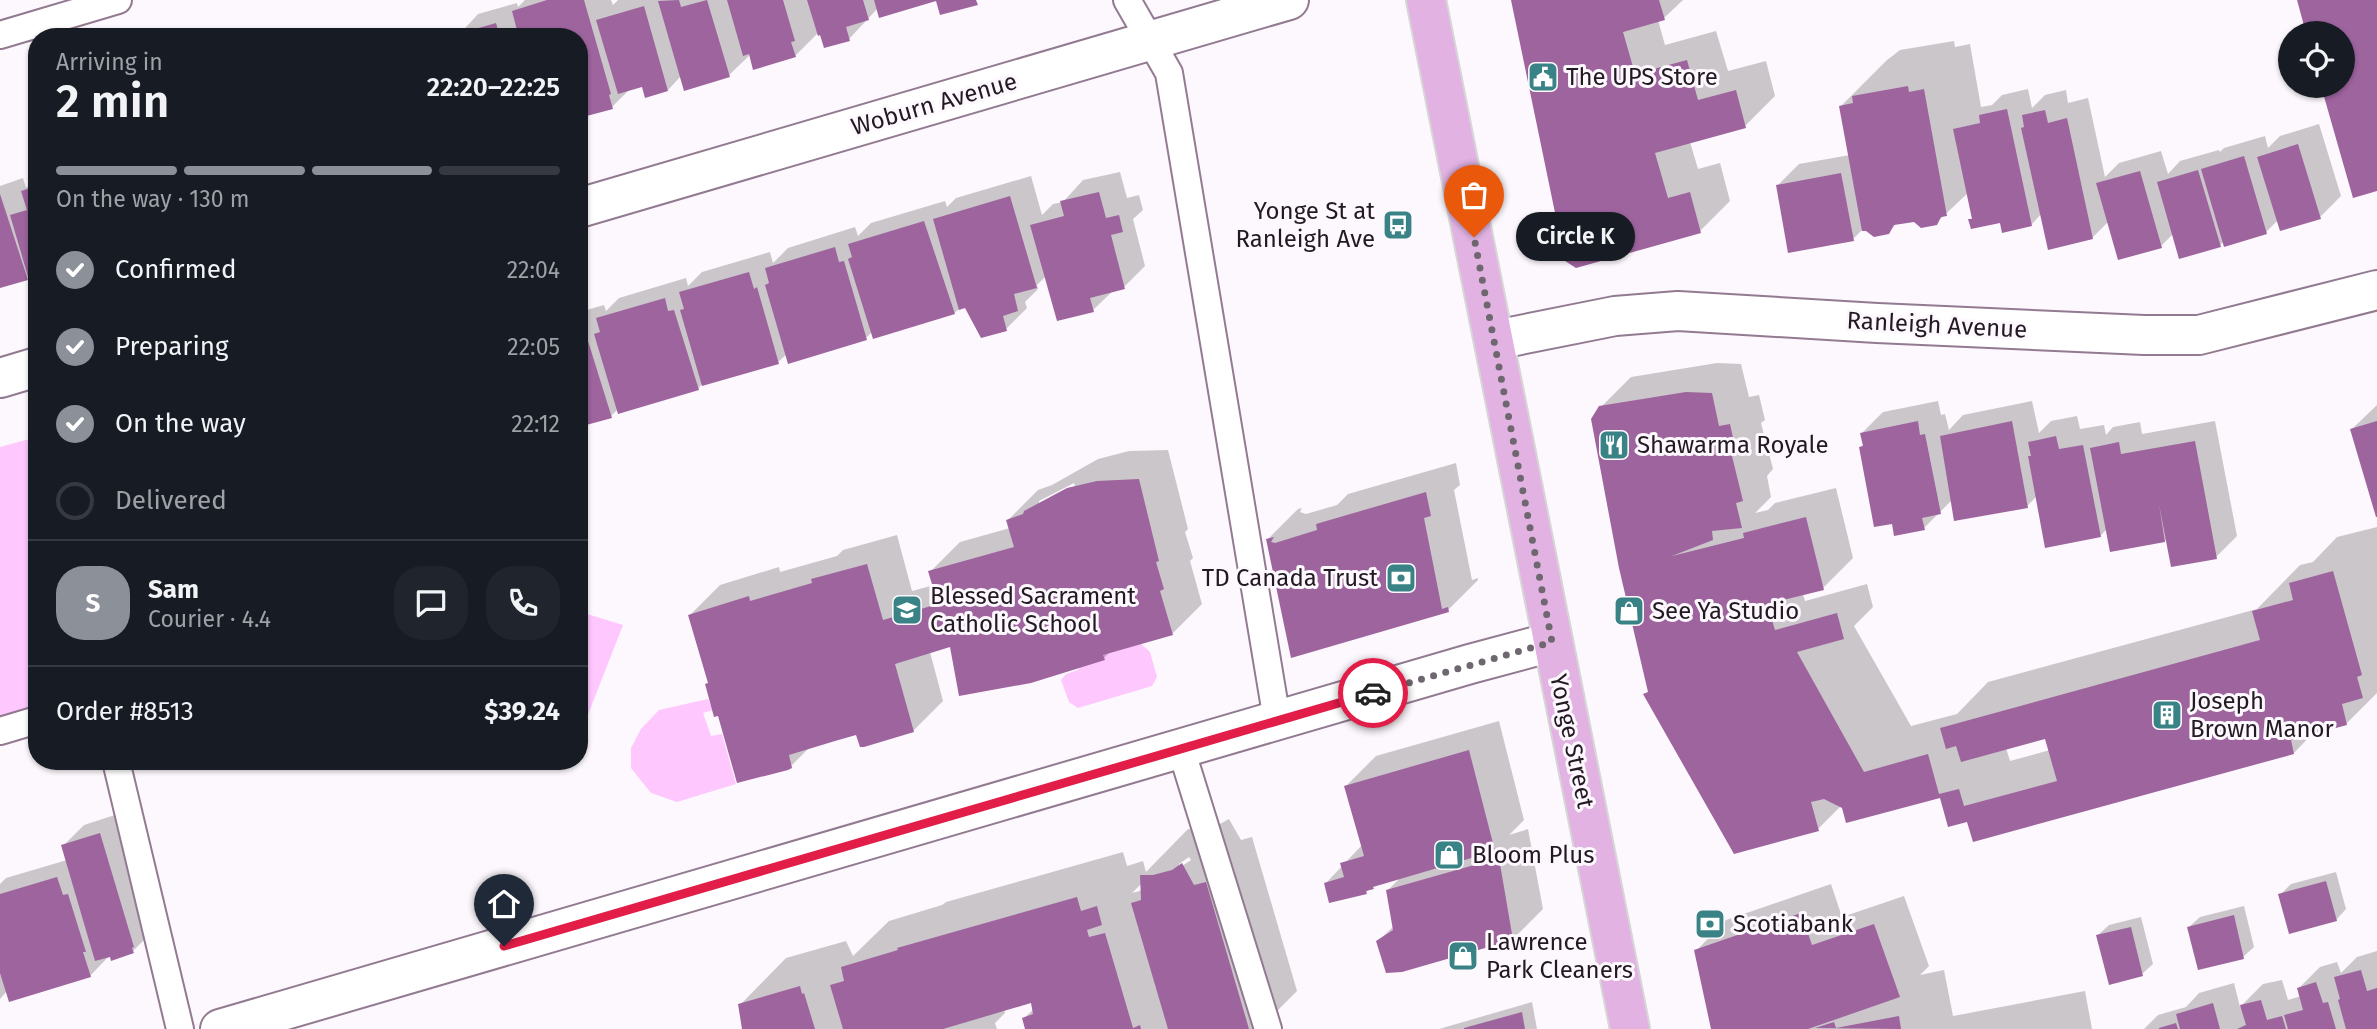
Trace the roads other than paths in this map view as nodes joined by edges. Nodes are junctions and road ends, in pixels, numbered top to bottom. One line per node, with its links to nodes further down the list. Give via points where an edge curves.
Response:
1 (118, 0): 5 (lane)
2 (1127, 0): 6 (lane)
3 (1289, 0): 6 (street, Woburn Avenue)
4 (1426, 0): 9 (main road, Yonge Street)
5 (0, 35)
6 (1151, 40): 7 (street, Woburn Avenue); 13 (lane, via 1169,73)
7 (588, 205)
8 (2377, 290): 9 (street, Ranleigh Avenue, via 2199,335 1678,311 1615,316)
9 (1495, 340): 12 (main road, Yonge Street)
10 (28, 370): 11 (street)
11 (0, 378)
12 (1552, 642): 13 (street); 21 (main road, Yonge Street)
13 (1278, 720): 16 (street)
14 (28, 723): 15 (lane)
15 (0, 731)
16 (1181, 749): 19 (street); 20 (lane)
17 (118, 770): 18 (lane)
18 (180, 1029)
19 (220, 1029)
20 (1268, 1029)
21 (1630, 1029)

